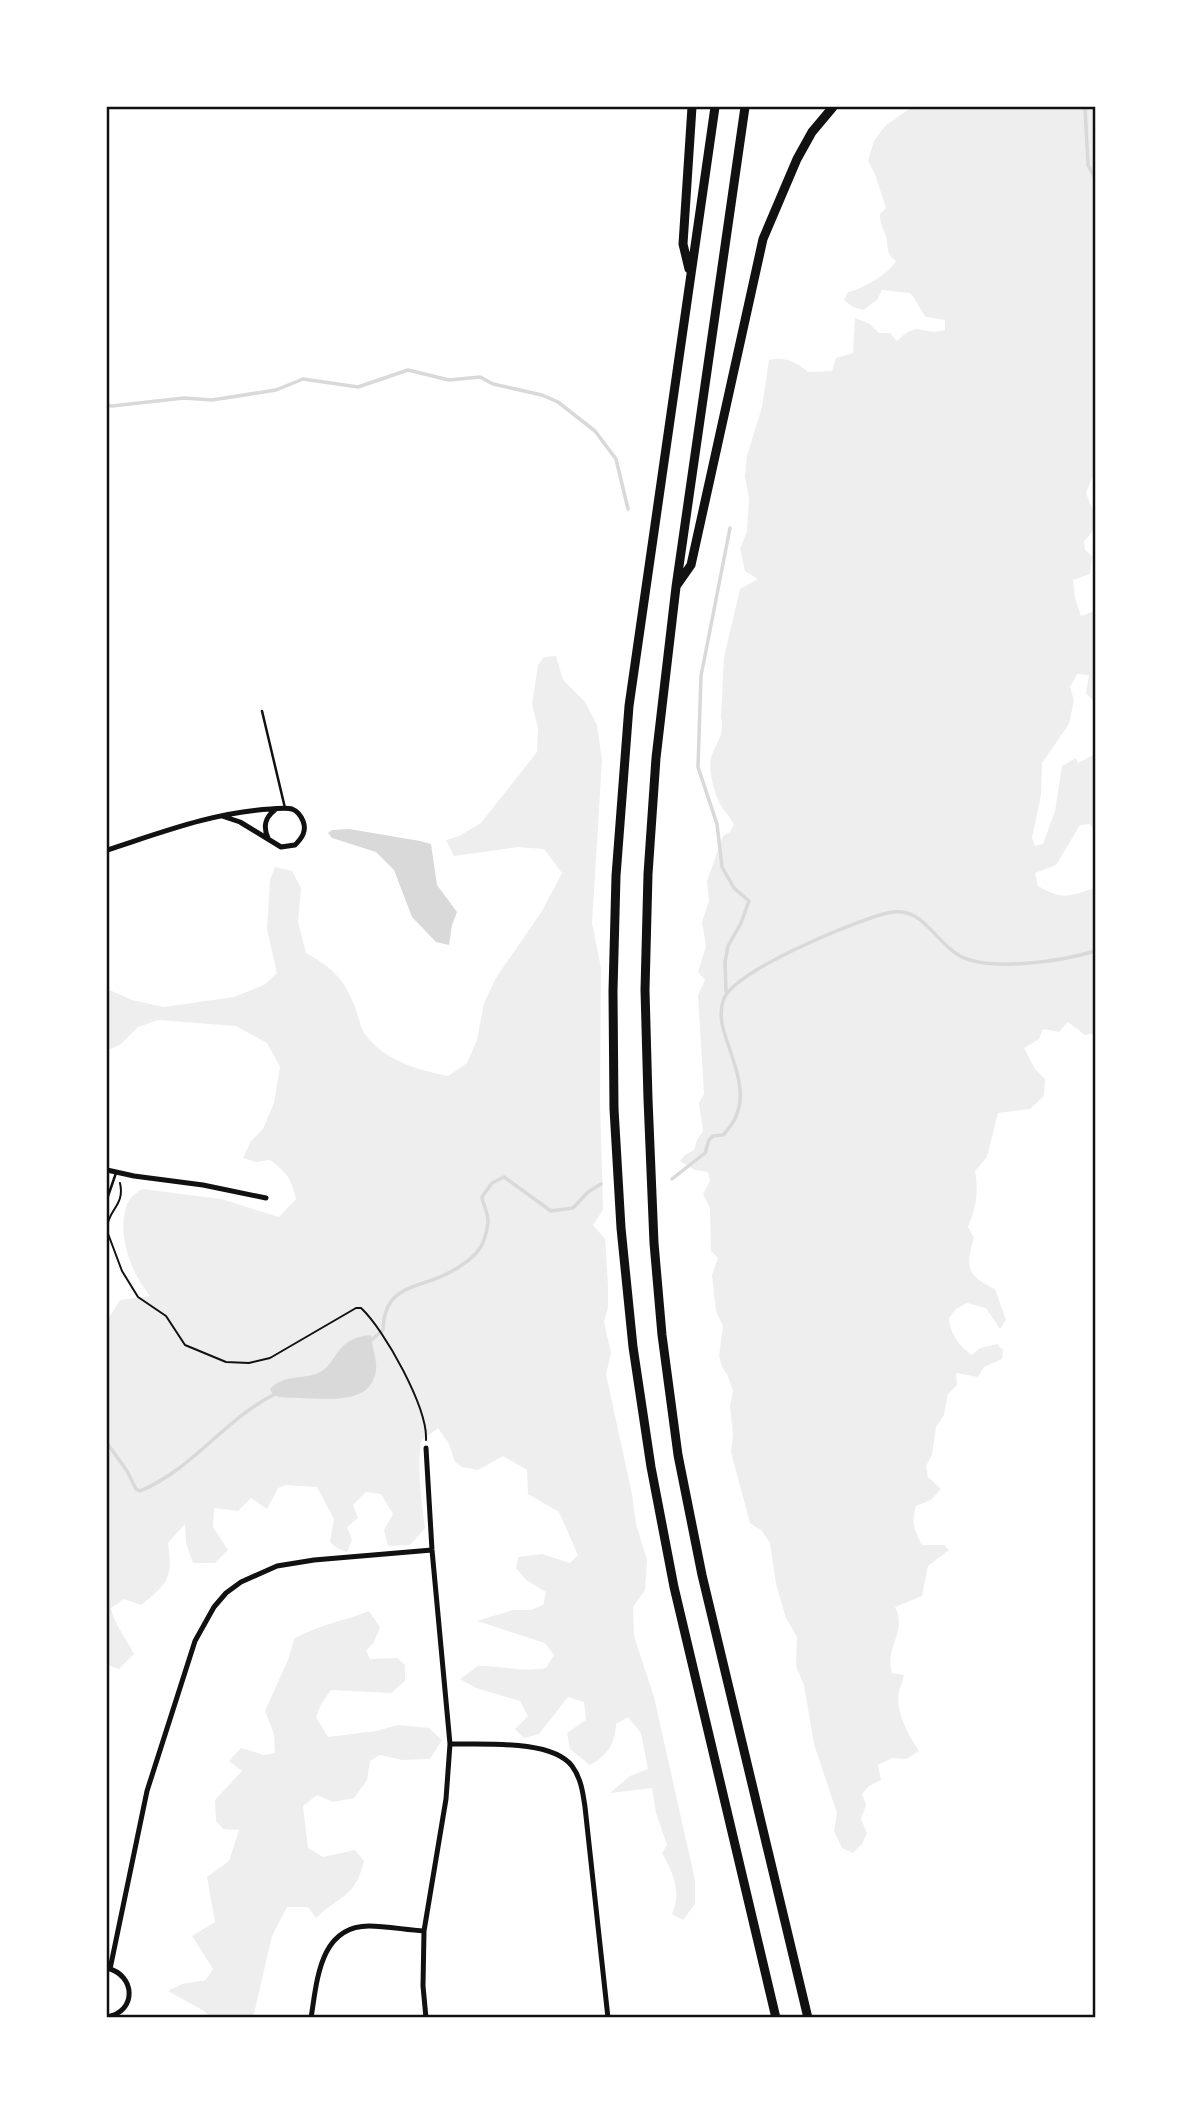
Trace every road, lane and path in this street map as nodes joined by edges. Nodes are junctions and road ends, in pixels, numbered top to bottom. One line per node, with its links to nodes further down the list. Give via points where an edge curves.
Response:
1 (692, 107): 5 (highway, via 683,244)
2 (715, 107): 5 (highway)
3 (745, 107): 6 (highway)
4 (833, 107): 6 (highway, via 797,159 763,239 691,565)
5 (690, 274): 26 (highway, via 629,706 616,876 614,1109 621,1228 651,1467 674,1587)
6 (676, 586): 27 (highway, via 656,758 645,990 662,1335 678,1455 702,1575)
7 (262, 710): 8 (lane)
8 (285, 809): 9 (street); 10 (street, via 270,815 265,827); 10 (street, via 299,814 303,835 292,846)
9 (222, 816): 10 (street); 11 (street)
10 (275, 845)
11 (107, 850)
12 (107, 1170): 13 (street)
13 (116, 1173): 14 (street); 15 (lane); 16 (path, via 121,1198)
14 (266, 1198)
15 (107, 1199)
16 (107, 1229): 17 (path, via 122,1271 138,1297 166,1316 185,1345 226,1362 270,1358 356,1308 365,1312 419,1401)
17 (426, 1448): 18 (street)
18 (432, 1550): 19 (street); 21 (street, via 286,1563 250,1576 214,1607 195,1641 147,1791)
19 (450, 1744): 20 (street, via 446,1799); 25 (street, via 541,1749 573,1767 585,1807)
20 (424, 1931): 23 (street, via 369,1926 338,1936 321,1962); 24 (street)
21 (109, 1969): 22 (street, via 124,1977 129,1996 122,2010)
22 (107, 2017)
23 (311, 2018)
24 (426, 2018)
25 (608, 2018)
26 (775, 2018)
27 (808, 2018)

